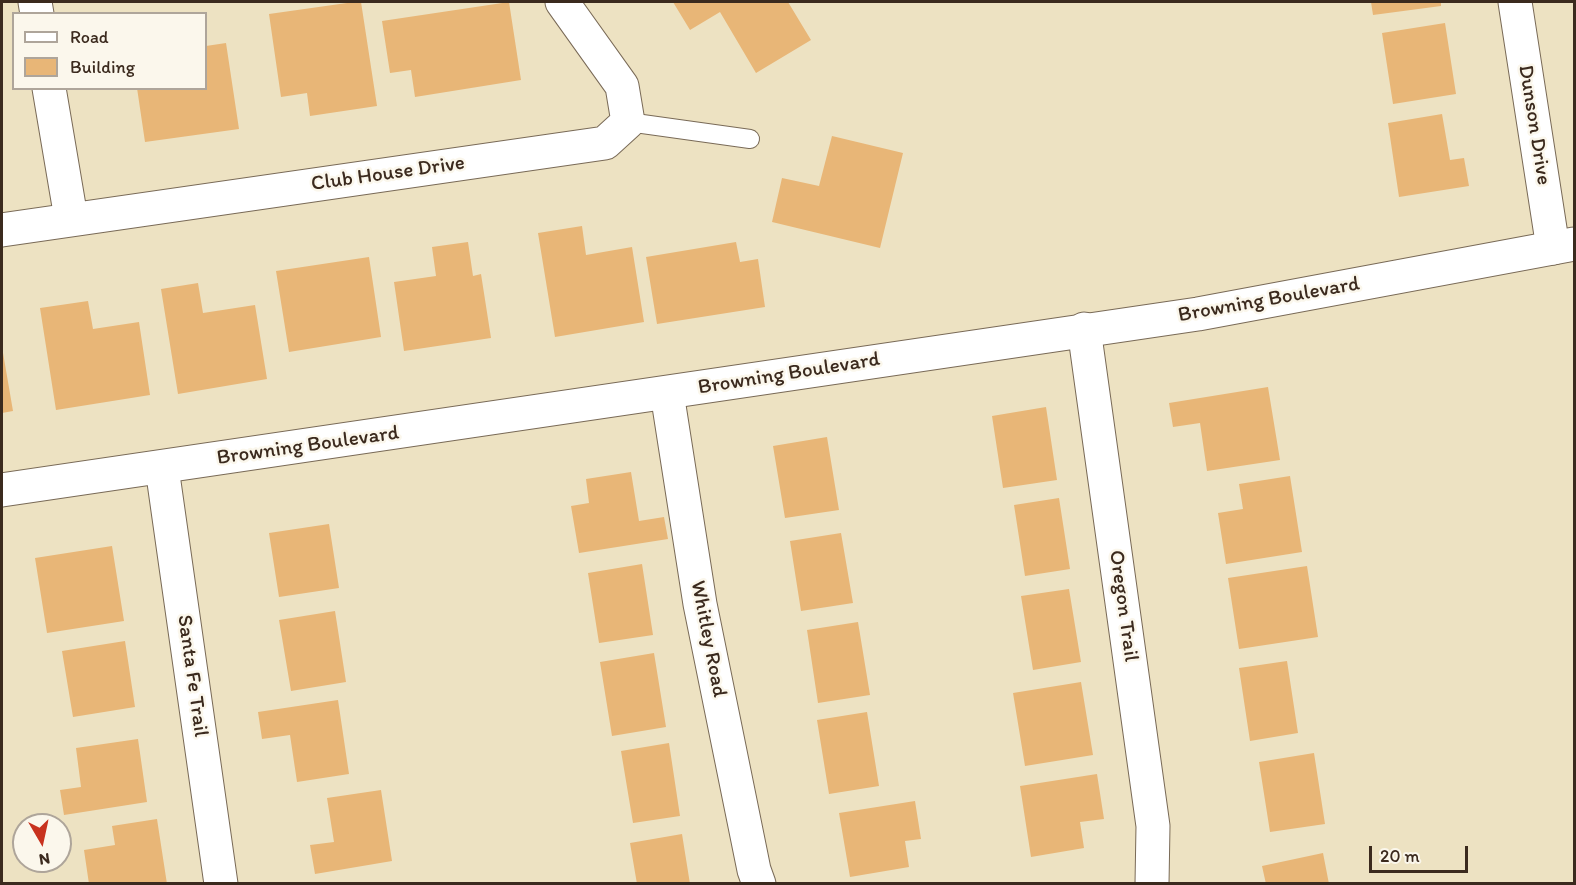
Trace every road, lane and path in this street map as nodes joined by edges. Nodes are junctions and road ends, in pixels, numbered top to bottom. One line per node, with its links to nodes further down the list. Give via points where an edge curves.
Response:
1 (562, 2): 4 (street, via 622,86)
2 (1515, 2): 8 (street, Dunson Drive)
3 (49, 90): 6 (street)
4 (628, 122): 5 (lane); 6 (street, Club House Drive, via 605,143)
5 (750, 139)
6 (71, 218): 7 (street, Club House Drive)
7 (2, 230)
8 (1564, 246): 9 (street, Browning Boulevard, via 1198,314)
9 (1084, 329): 10 (street, Browning Boulevard); 15 (street, Oregon Trail, via 1153,826)
10 (667, 393): 11 (street, Browning Boulevard); 14 (street, Whitley Road, via 700,604)
11 (162, 468): 12 (street, Browning Boulevard); 13 (street, Santa Fe Trail)
12 (2, 490)
13 (221, 884)
14 (759, 884)
15 (1152, 884)

